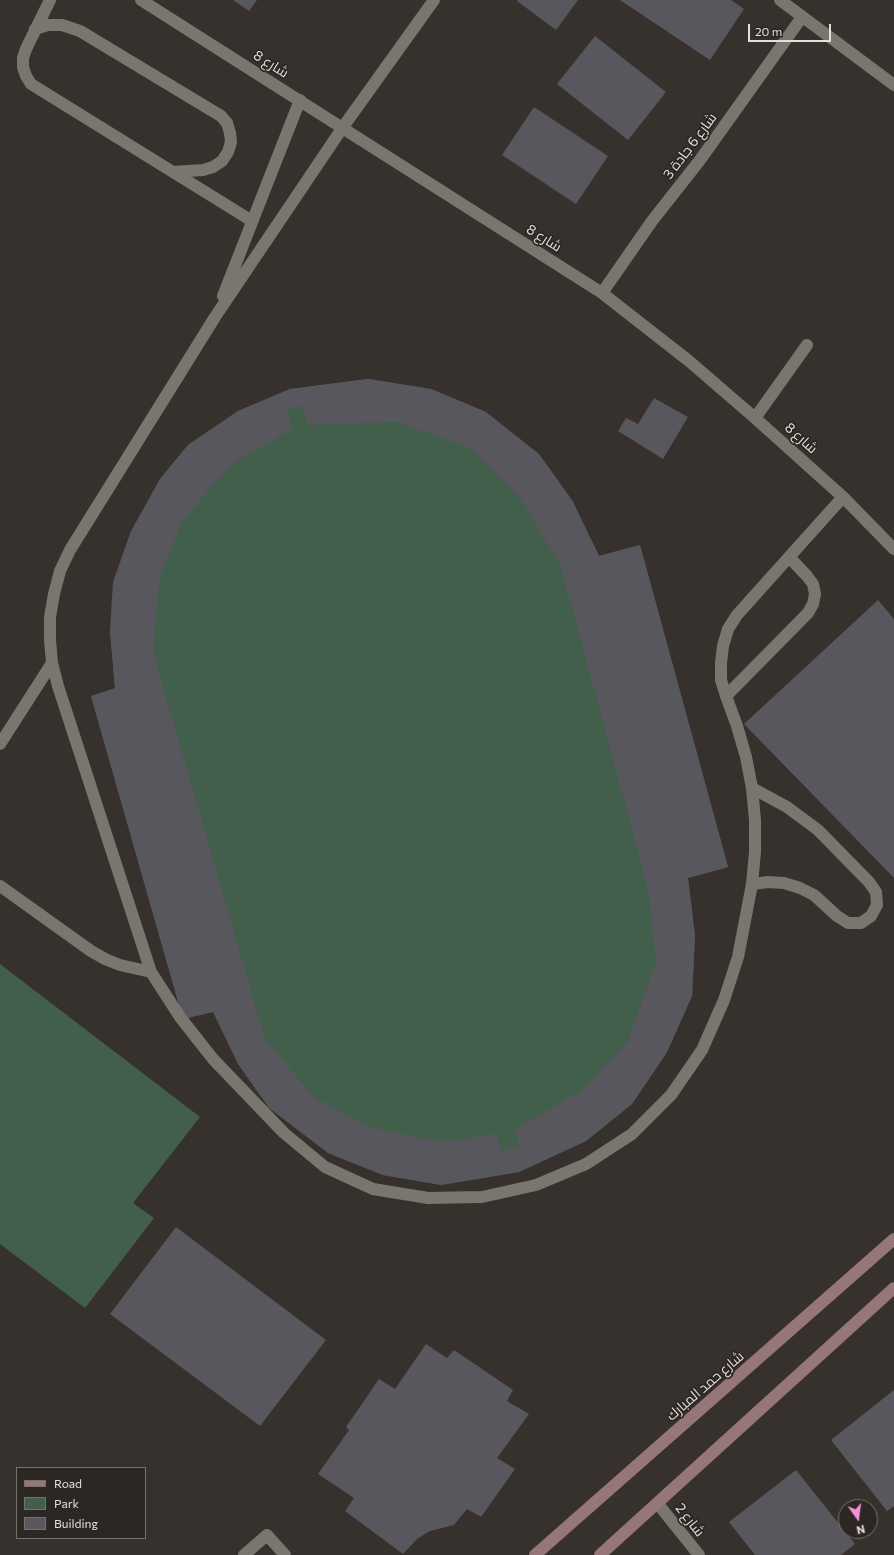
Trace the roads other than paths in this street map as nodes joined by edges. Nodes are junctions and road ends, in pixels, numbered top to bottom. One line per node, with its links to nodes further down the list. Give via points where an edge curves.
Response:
1 (50, 0): 6 (street)
2 (141, 0): 8 (street, شارع 8)
3 (434, 0): 9 (street)
4 (780, 0): 5 (street)
5 (802, 17): 7 (street); 12 (street, شارع 6 جادة 3)
6 (35, 29): 10 (street, via 23,58 23,67 31,84); 10 (street, via 48,25 62,25 80,31 221,116 227,123 231,142 222,161 203,170)
7 (894, 85)
8 (300, 100): 9 (street, شارع 8); 11 (street)
9 (342, 127): 12 (street, شارع 8); 13 (street)
10 (173, 172): 11 (street)
11 (252, 221): 13 (street)
12 (602, 293): 15 (street, شارع 8, via 689,361)
13 (214, 317): 19 (street, via 70,550 60,571 50,617)
14 (807, 345): 15 (street)
15 (755, 418): 16 (street, شارع 8)
16 (843, 496): 17 (street, شارع 8); 18 (street)
17 (894, 549)
18 (789, 557): 20 (street, via 737,615 728,630 721,663); 20 (street, via 813,584 813,604 808,613)
19 (52, 663): 21 (street); 25 (street)
20 (726, 696): 22 (street, via 746,757)
21 (0, 744)
22 (752, 788): 23 (street, via 755,852); 23 (street, via 787,807 818,830 869,882 876,892 877,905 866,920 848,923 814,895 800,888 784,883)
23 (752, 884): 25 (street, via 738,957 724,1000 702,1050 671,1095 632,1134 586,1164 536,1185 482,1197 428,1198 373,1188 325,1167 284,1133 213,1058 180,1017)
24 (0, 886): 25 (street, via 105,959)
25 (151, 972)
26 (894, 1239): 31 (main road, شارع حمد المبارك)
27 (894, 1288): 28 (main road)
28 (658, 1504): 32 (main road); 33 (street, شارع 2)
29 (244, 1555): 30 (street, via 267,1535)
30 (285, 1555)
31 (536, 1555)
32 (600, 1555)
33 (699, 1555)

